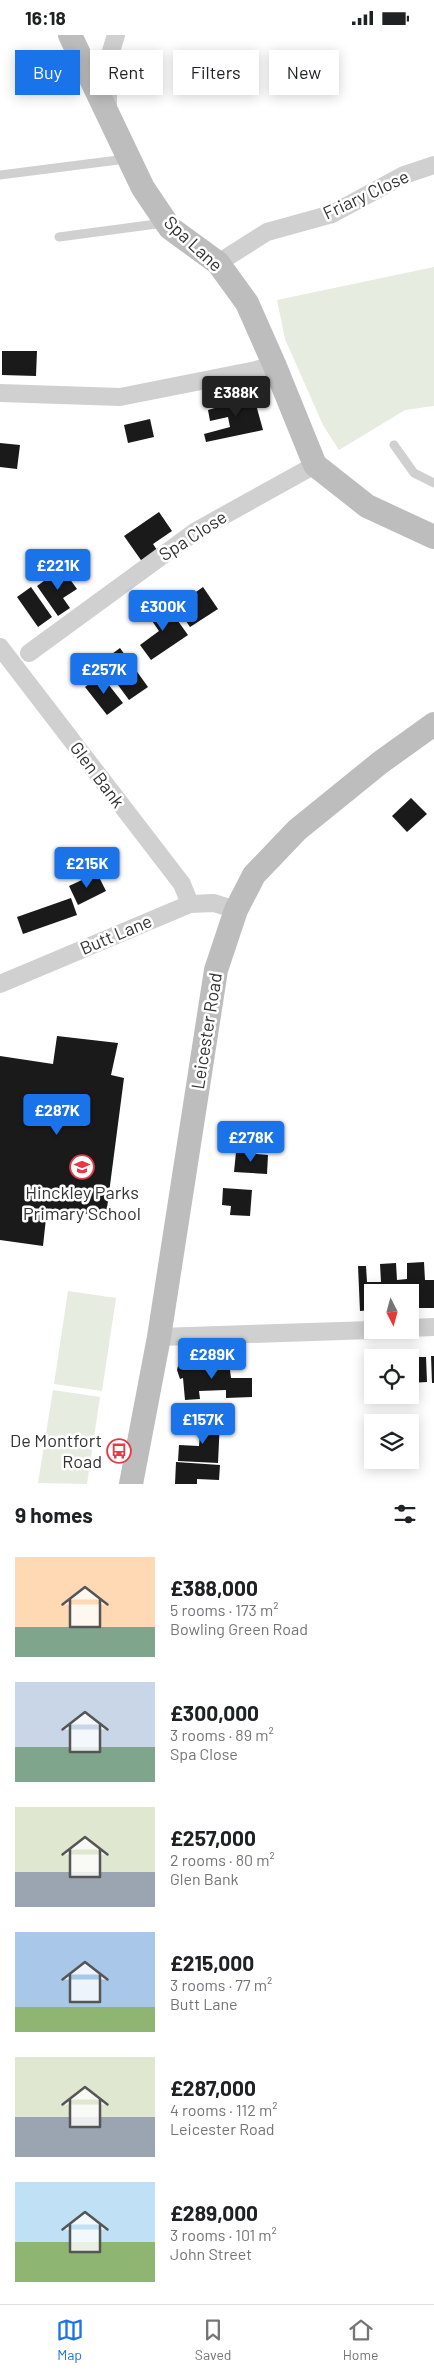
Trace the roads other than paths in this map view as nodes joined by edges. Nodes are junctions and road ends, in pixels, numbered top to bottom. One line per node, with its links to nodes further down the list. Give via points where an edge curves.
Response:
1 (70, 35): 3 (main road, Spa Lane)
2 (116, 35): 3 (street, via 108,61)
3 (108, 117): 4 (main road, Spa Lane)
4 (129, 158): 6 (lane); 7 (main road, Spa Lane, via 143,188)
5 (434, 165): 9 (street, Friary Close, via 404,175 332,214 267,232)
6 (0, 175)
7 (166, 222): 8 (lane); 9 (main road, Spa Lane)
8 (59, 237)
9 (218, 263): 10 (main road, Spa Lane, via 247,303)
10 (274, 364): 11 (street, via 120,397); 13 (main road, Spa Lane)
11 (0, 393)
12 (394, 445): 14 (lane, via 414,473)
13 (315, 465): 15 (main road, via 368,506); 17 (street, Spa Close, via 196,531)
14 (434, 483)
15 (434, 537)
16 (0, 647): 19 (street, Glen Bank, via 182,884)
17 (29, 653)
18 (434, 724): 20 (main road, Leicester Road, via 296,830 254,875)
19 (190, 905): 20 (street, Butt Lane, via 214,903); 21 (street, Butt Lane)
20 (236, 910): 25 (main road, Leicester Road, via 216,970)
21 (0, 984)
22 (434, 1327): 23 (street)
23 (419, 1328)
24 (364, 1330): 25 (street)
25 (160, 1337): 26 (main road, Leicester Road)
26 (131, 1484)

